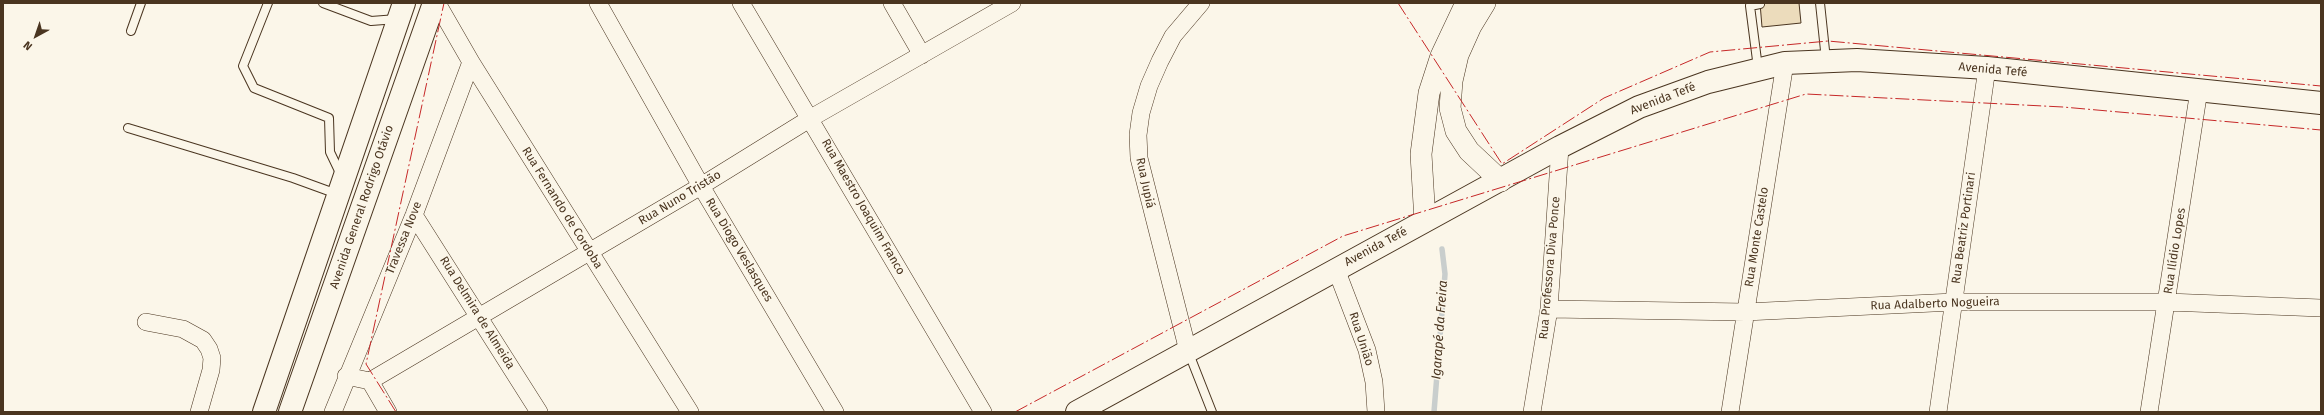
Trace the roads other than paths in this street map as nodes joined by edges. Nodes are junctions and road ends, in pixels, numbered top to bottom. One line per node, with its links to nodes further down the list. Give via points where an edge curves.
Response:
1 (141, 3): 15 (lane)
2 (268, 3): 29 (lane, via 243,66 254,88 329,118 330,152)
3 (323, 3): 14 (lane, via 371,21)
4 (435, 3): 18 (street, Rua Fernando de Cordoba); 46 (main road, Avenida General Rodrigo Otávio)
5 (598, 3): 28 (street, Rua Diogo Veslasques)
6 (741, 3): 24 (street, Rua Maestro Joaquim Franco)
7 (892, 3): 16 (street)
8 (1012, 3): 16 (street, Rua Nuno Tristão)
9 (1201, 3): 41 (street, Rua Jupiá, via 1173,36 1160,61 1141,113 1138,135 1140,165)
10 (1466, 3): 31 (street, via 1441,56 1429,93 1421,154)
11 (1485, 3): 27 (street, via 1458,55 1452,81 1450,108 1456,131 1469,151)
12 (1820, 3): 17 (lane)
13 (1760, 4): 21 (lane, via 1750,6)
14 (402, 11): 29 (main road, Avenida General Rodrigo Otávio)
15 (131, 31)
16 (922, 54): 24 (street, Rua Nuno Tristão)
17 (1826, 61): 19 (main road, Avenida Tefé); 20 (main road, Avenida Tefé, via 1857,60)
18 (471, 62): 30 (street, Travessa Nove); 32 (street, Rua Fernando de Cordoba)
19 (1785, 63): 21 (main road, Avenida Tefé); 38 (street, Rua Monte Castelo)
20 (1987, 68): 22 (main road, Avenida Tefé); 34 (street, Rua Beatriz Portinari)
21 (1758, 70): 26 (main road, Avenida Tefé, via 1708,82 1639,107)
22 (2199, 90): 23 (main road, Avenida Tefé); 35 (street, Rua Ilídio Lopes)
23 (2321, 103)
24 (810, 118): 28 (street, Rua Nuno Tristão); 52 (street, Rua Maestro Joaquim Franco)
25 (128, 128): 29 (lane, via 293,178)
26 (1560, 148): 27 (main road, Avenida Tefé); 37 (street, Rua Professora Diva Ponce)
27 (1501, 181): 31 (main road, Avenida Tefé)
28 (701, 186): 32 (street, Rua Nuno Tristão); 51 (street, Rua Diogo Veslasques)
29 (342, 188): 45 (main road, Avenida General Rodrigo Otávio)
30 (414, 215): 39 (street, Rua Delmira de Almeida); 42 (street, Travessa Nove)
31 (1425, 221): 33 (main road, Avenida Tefé)
32 (589, 252): 39 (street, Rua Nuno Tristão); 50 (street, Rua Fernando de Cordoba)
33 (1336, 269): 41 (main road, Avenida Tefé); 55 (street, Rua União, via 1367,350 1374,382)
34 (1954, 302): 35 (street, Rua Adalberto Nogueira); 38 (street, Rua Adalberto Nogueira); 58 (street, Rua Beatriz Portinari)
35 (2167, 302): 36 (street, Rua Adalberto Nogueira); 59 (street, Rua Ilídio Lopes)
36 (2321, 308)
37 (1549, 309): 38 (street, Rua Adalberto Nogueira); 56 (street, Rua Professora Diva Ponce)
38 (1745, 312): 57 (street, Rua Monte Castelo)
39 (478, 317): 43 (street, Rua Nuno Tristão); 49 (street, Rua Delmira de Almeida)
40 (146, 322): 44 (street, via 183,329 203,340 209,350 212,370)
41 (1188, 351): 53 (main road, Avenida Tefé); 54 (lane)
42 (346, 376): 43 (street); 47 (street, Travessa Nove)
43 (370, 381): 48 (street)
44 (199, 412)
45 (264, 412)
46 (290, 412)
47 (333, 412)
48 (388, 412)
49 (539, 412)
50 (690, 412)
51 (835, 412)
52 (983, 412)
53 (1077, 412)
54 (1212, 412)
55 (1376, 412)
56 (1532, 412)
57 (1730, 412)
58 (1938, 412)
59 (2149, 412)

